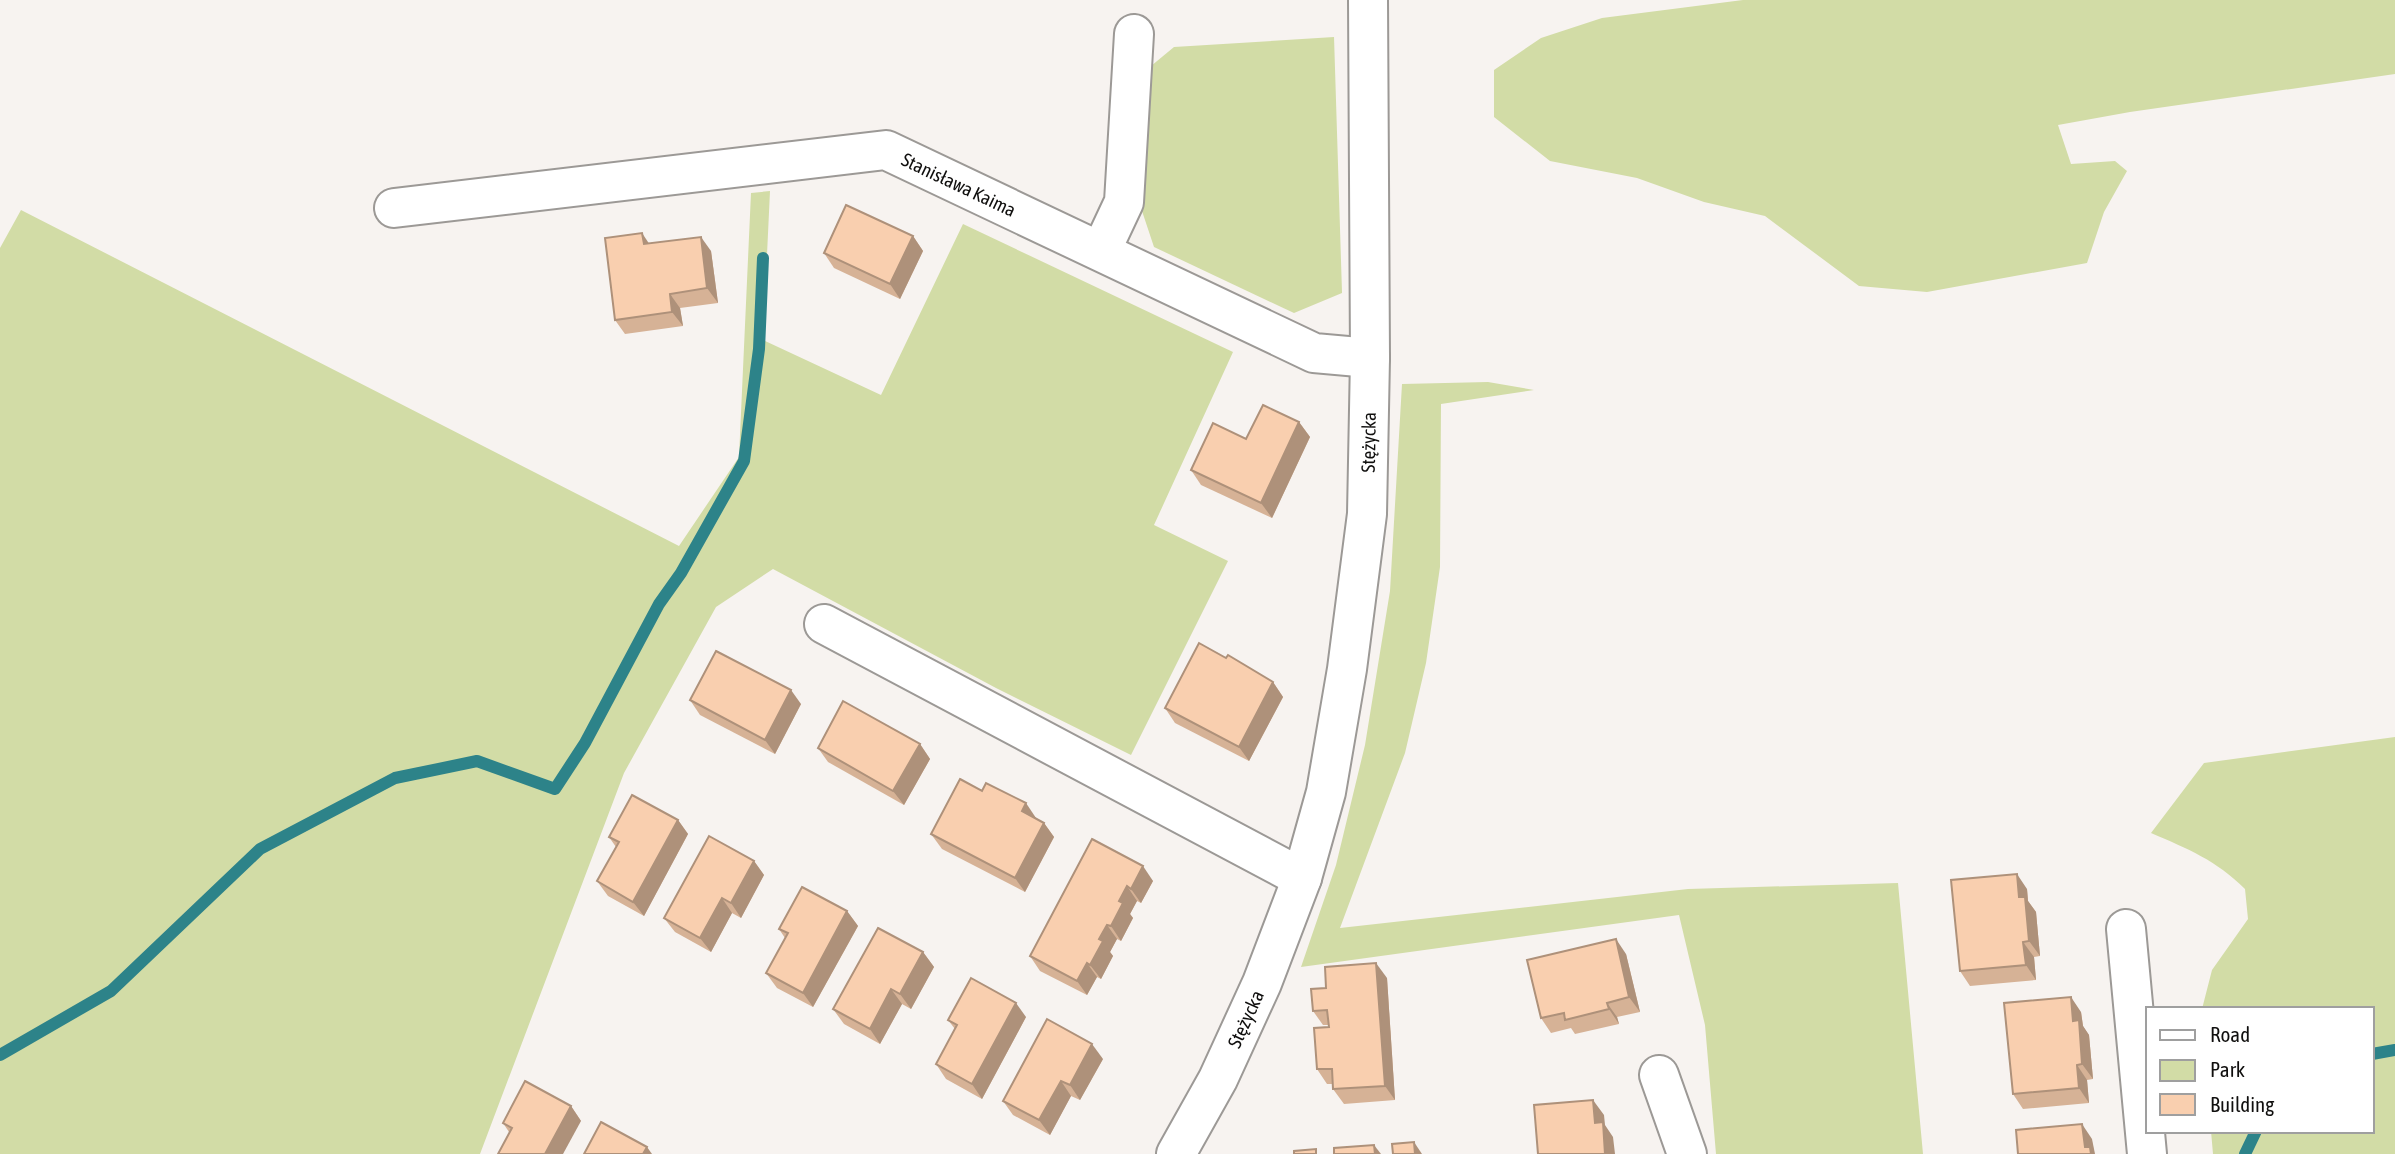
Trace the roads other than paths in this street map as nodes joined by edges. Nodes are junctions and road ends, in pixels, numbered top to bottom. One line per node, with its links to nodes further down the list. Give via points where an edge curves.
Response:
1 (1368, 0): 5 (street, Stężycka)
2 (1134, 34): 4 (street, via 1124,202)
3 (394, 208): 4 (street, Stanisława Kaima, via 886,150)
4 (1101, 251): 5 (street, Stanisława Kaima, via 1314,353)
5 (1370, 358): 7 (street, Stężycka, via 1367,514 1348,669 1326,792)
6 (824, 624): 7 (street)
7 (1302, 878): 10 (street, Stężycka, via 1218,1079)
8 (2126, 929): 12 (street)
9 (1659, 1075): 11 (street)
10 (1176, 1154)
11 (1687, 1154)
12 (2147, 1154)

